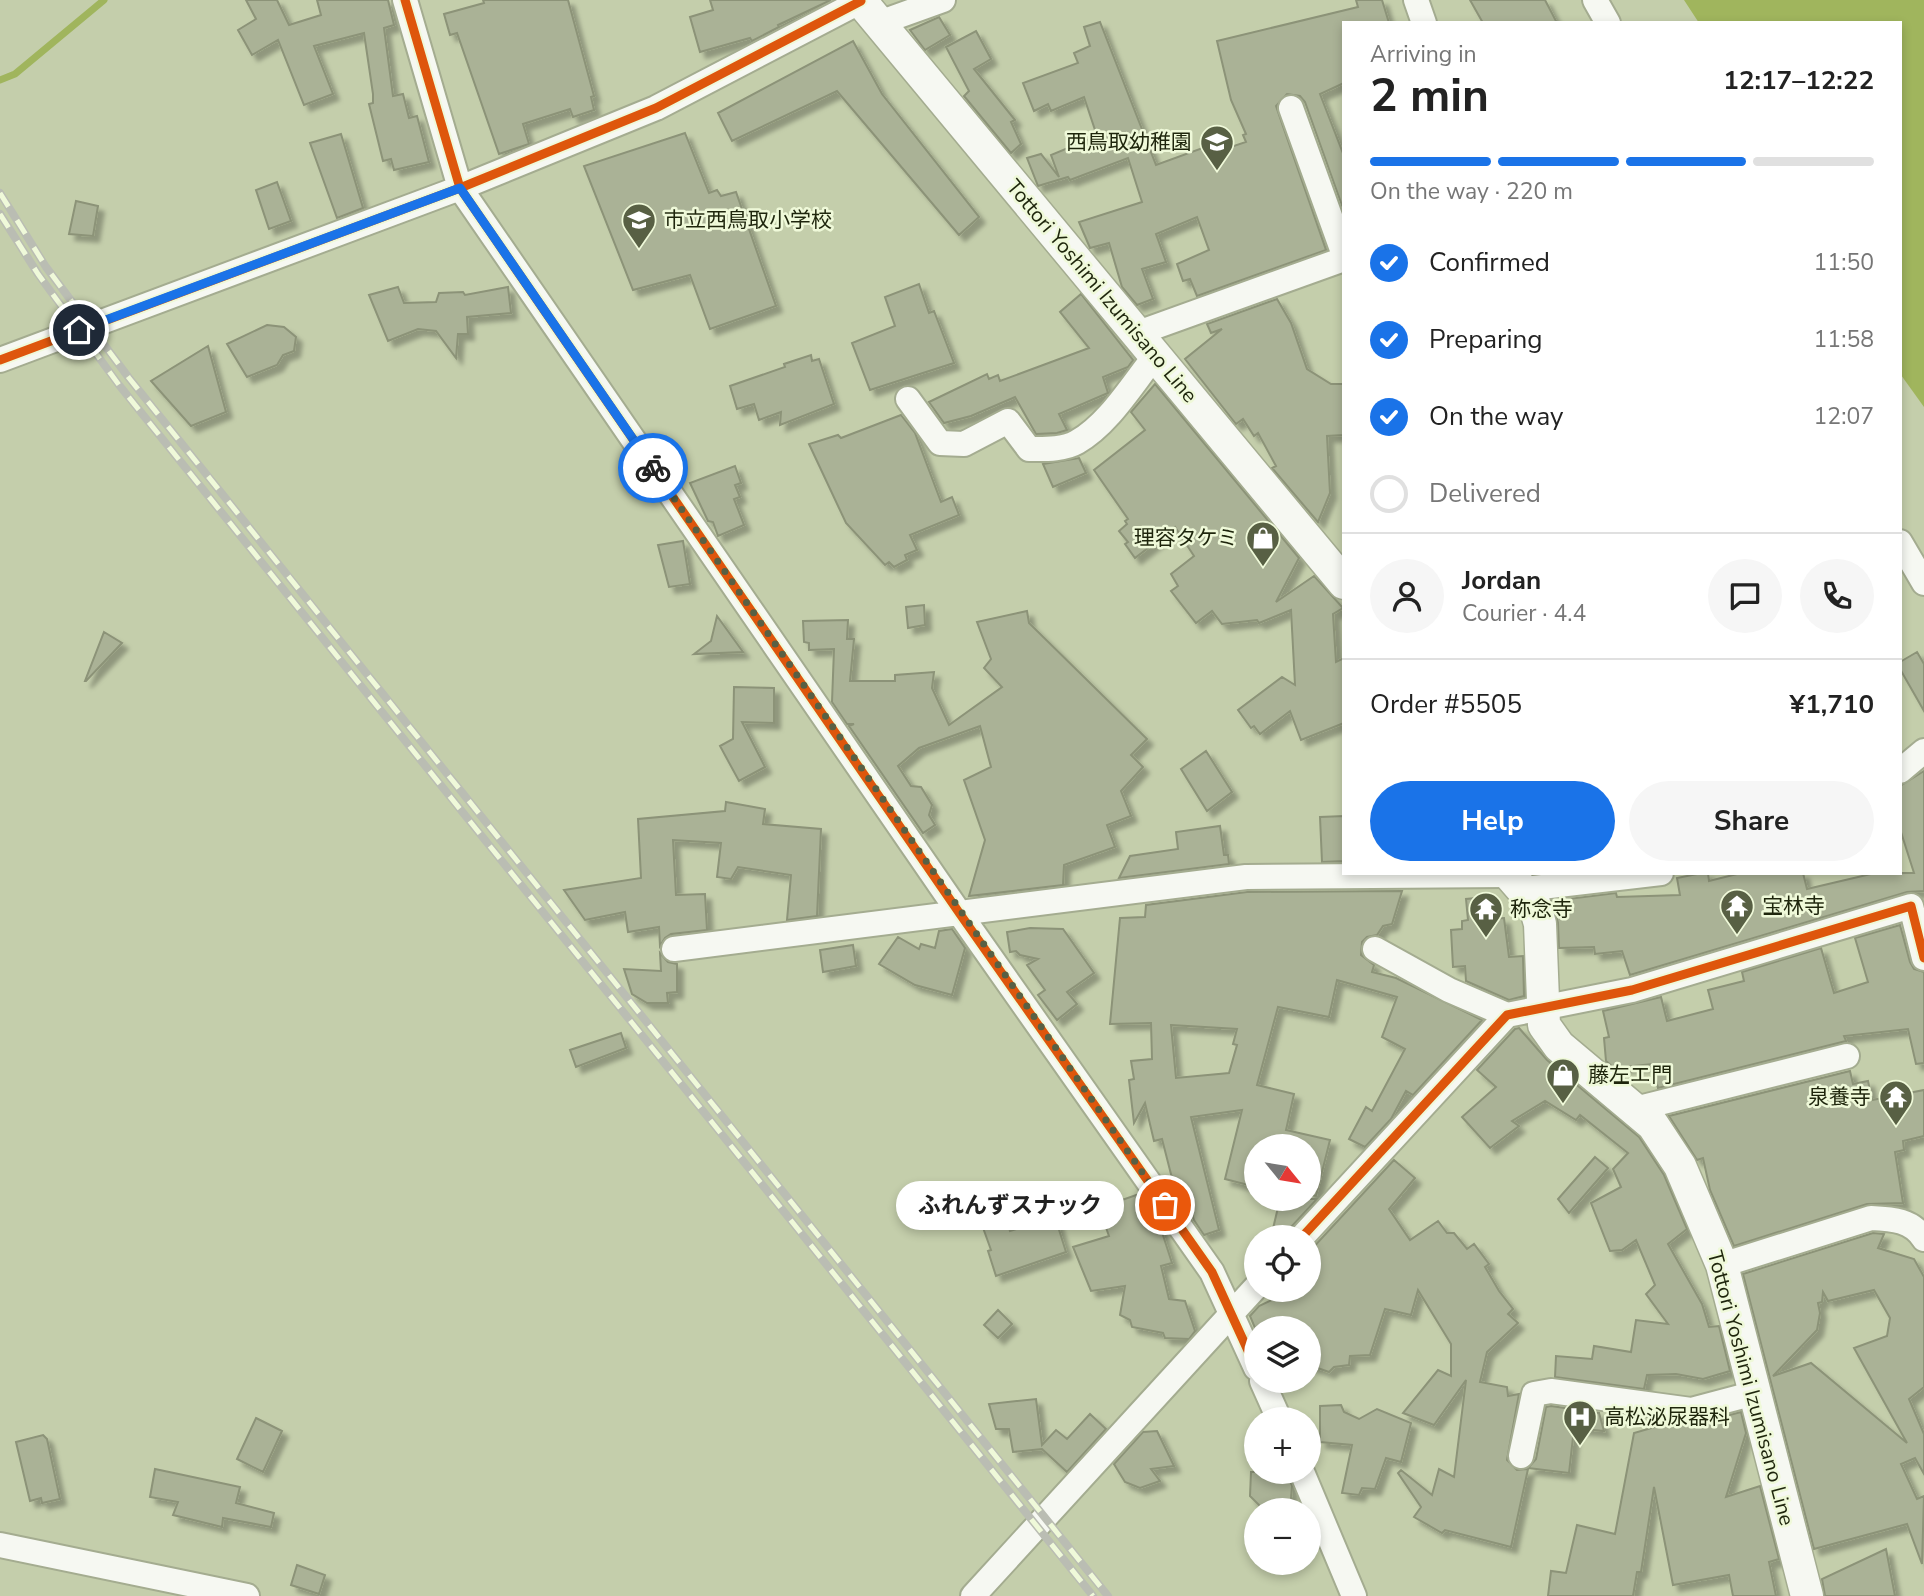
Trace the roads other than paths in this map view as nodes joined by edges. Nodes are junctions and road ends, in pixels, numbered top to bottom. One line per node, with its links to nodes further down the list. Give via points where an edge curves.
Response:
1 (405, 0): 9 (street)
2 (943, 0): 5 (street)
3 (1416, 0): 6 (street)
4 (1595, 0): 7 (street)
5 (867, 8): 9 (street, via 656,108); 12 (main road, Tottori Yoshimi Izumisano Line)
6 (1423, 21)
7 (1607, 21)
8 (1291, 108): 10 (street)
9 (460, 188): 13 (street); 22 (street)
10 (1342, 251)
11 (1342, 258): 12 (street)
12 (1146, 345): 14 (street, via 1105,418 1077,442 1054,449 1028,449 1008,421 964,444 940,443); 16 (main road, Tottori Yoshimi Izumisano Line)
13 (0, 360)
14 (908, 399)
15 (1902, 545): 17 (street)
16 (1339, 569)
17 (1924, 583)
18 (1924, 751): 19 (street)
19 (1902, 769)
20 (1612, 875): 21 (street)
21 (1513, 879): 22 (street, via 1245,877); 27 (main road, Tottori Yoshimi Izumisano Line, via 1534,903 1539,924)
22 (960, 914): 24 (street); 35 (street, via 1212,1272)
23 (1920, 921): 26 (street); 27 (street, via 1912,906 1632,990)
24 (674, 949)
25 (1374, 949): 28 (street)
26 (1924, 958)
27 (1542, 1008): 28 (street); 30 (main road, Tottori Yoshimi Izumisano Line, via 1544,1026 1559,1046)
28 (1507, 1015): 31 (street)
29 (1847, 1056): 30 (street)
30 (1636, 1109): 33 (main road, Tottori Yoshimi Izumisano Line, via 1653,1125 1680,1166)
31 (1314, 1225)
32 (1921, 1228): 33 (street, via 1871,1218)
33 (1722, 1265): 37 (main road, Tottori Yoshimi Izumisano Line)
34 (1244, 1300): 35 (street)
35 (1232, 1313): 36 (street); 42 (street)
36 (1244, 1340)
37 (1755, 1393): 38 (street, via 1691,1410 1551,1391 1534,1394); 44 (main road, Tottori Yoshimi Izumisano Line)
38 (1521, 1456)
39 (1307, 1484): 43 (street)
40 (0, 1545): 41 (street)
41 (247, 1596)
42 (973, 1596)
43 (1353, 1596)
44 (1807, 1596)

